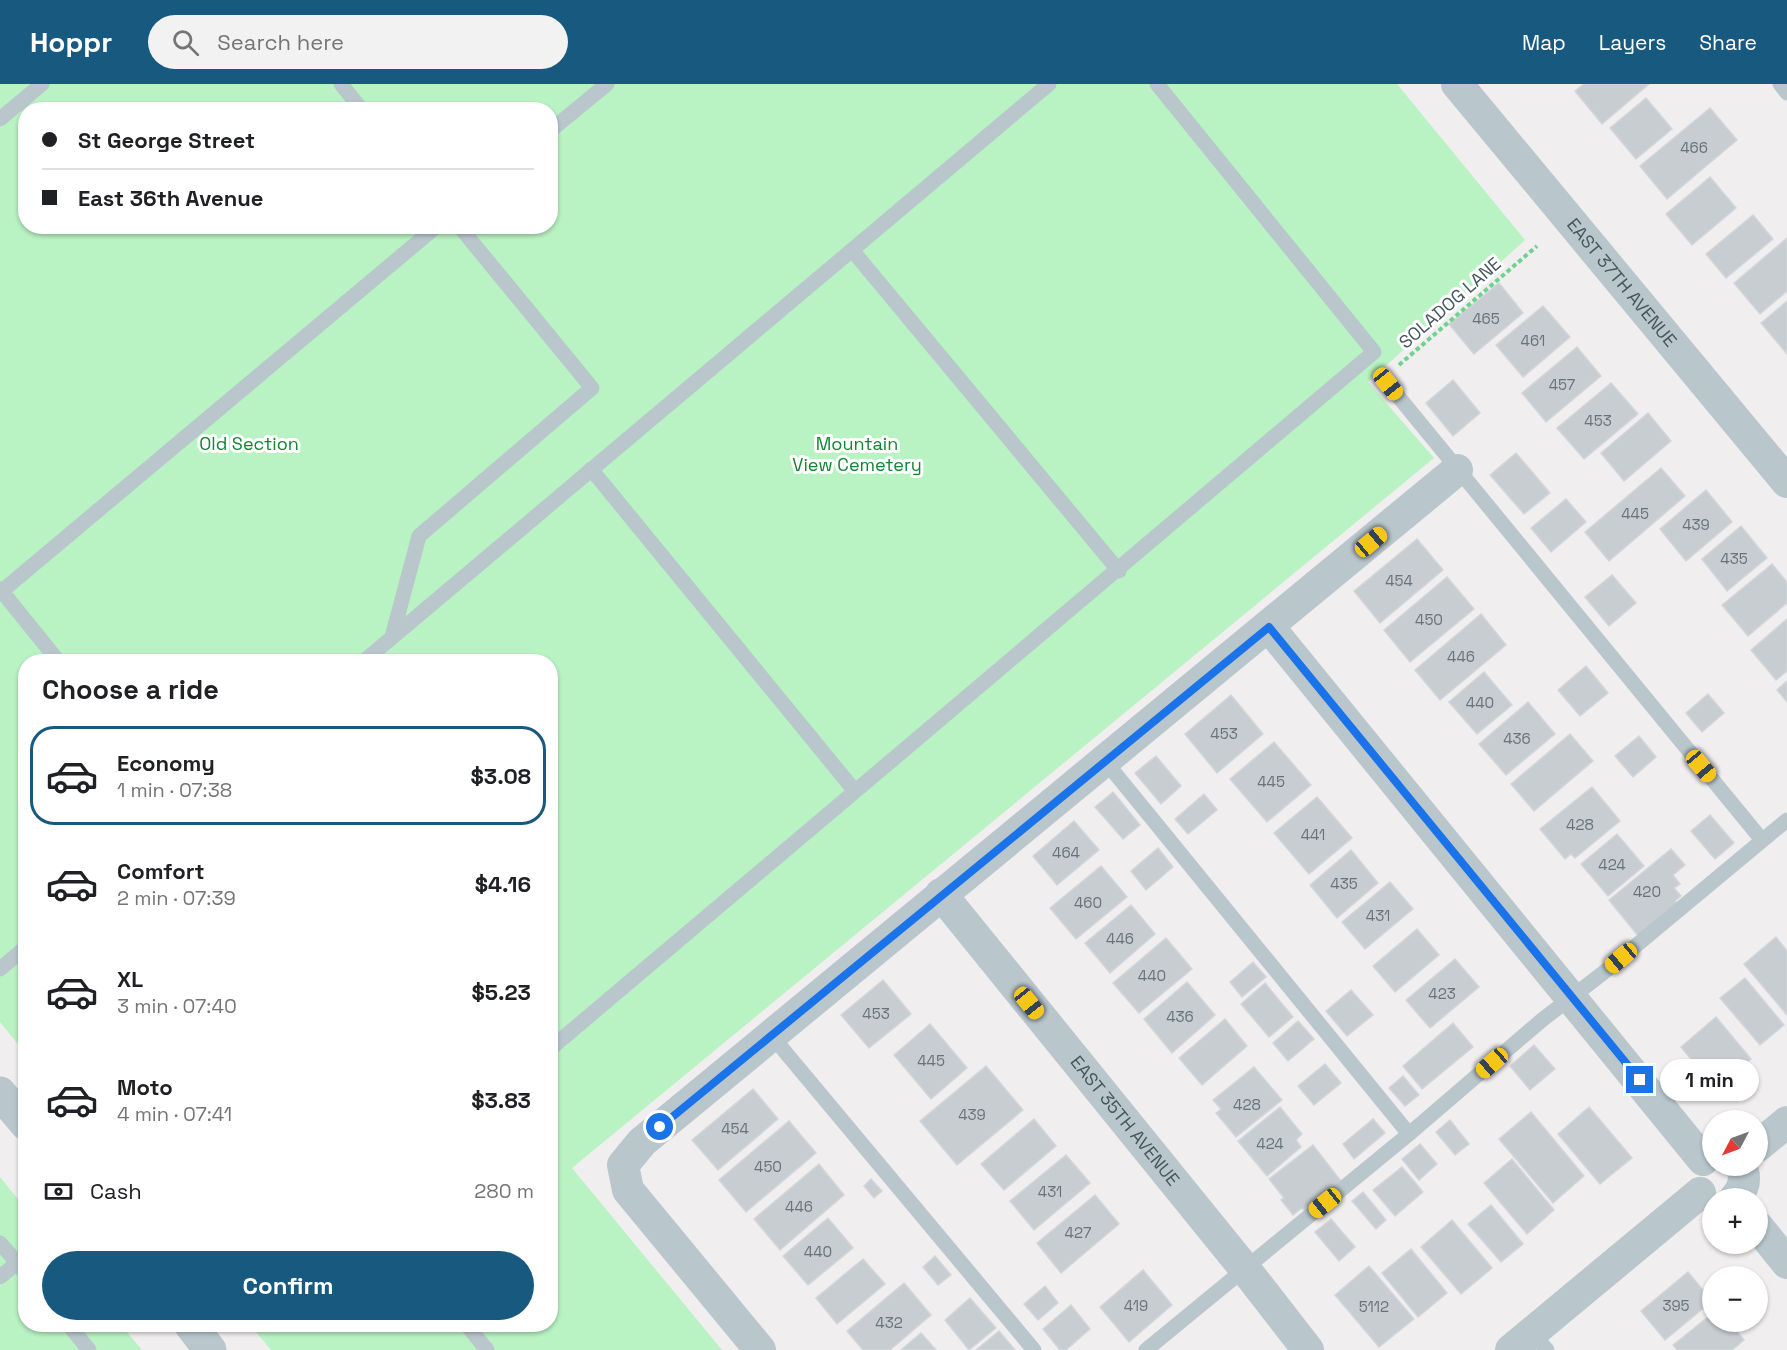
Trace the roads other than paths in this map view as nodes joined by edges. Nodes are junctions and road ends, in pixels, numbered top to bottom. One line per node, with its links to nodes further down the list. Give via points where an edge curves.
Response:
1 (42, 84): 9 (lane)
2 (341, 84): 10 (lane)
3 (607, 84): 13 (lane)
4 (1049, 84): 16 (lane)
5 (1157, 84): 21 (lane, via 1374,352)
6 (1457, 84): 20 (street, EAST 37TH AVENUE)
7 (1780, 84): 8 (lane)
8 (1787, 93)
9 (20, 102)
10 (356, 102)
11 (18, 104): 12 (lane)
12 (0, 119)
13 (558, 124)
14 (427, 234): 22 (lane)
15 (466, 234): 24 (lane, via 592,388 419,536)
16 (852, 250): 18 (lane); 21 (lane)
17 (1388, 384): 19 (lane)
18 (591, 470): 24 (lane); 28 (lane)
19 (1457, 470): 23 (street); 30 (lane)
20 (1787, 482)
21 (1119, 571): 28 (lane)
22 (1, 590): 25 (lane)
23 (1269, 627): 27 (street); 34 (street)
24 (392, 637): 26 (lane)
25 (53, 654)
26 (372, 654)
27 (1105, 760): 31 (street); 40 (lane)
28 (854, 790): 36 (lane)
29 (1787, 820): 30 (lane)
30 (1762, 840): 34 (lane)
31 (941, 894): 35 (street); 51 (street, EAST 35TH AVENUE)
32 (18, 954): 33 (lane)
33 (0, 969)
34 (1572, 997): 40 (lane); 42 (street)
35 (771, 1035): 60 (street, via 642,1142 623,1165 628,1190); 61 (lane)
36 (558, 1042)
37 (0, 1093): 38 (street)
38 (18, 1114)
39 (1787, 1122): 41 (street)
40 (1409, 1134): 51 (lane)
41 (1768, 1138)
42 (1702, 1150)
43 (1702, 1162): 44 (street, via 1695,1179)
44 (1702, 1191)
45 (1702, 1201): 56 (street)
46 (1768, 1239): 48 (street)
47 (0, 1243): 49 (lane)
48 (1787, 1263)
49 (18, 1264)
50 (18, 1269): 52 (lane)
51 (1245, 1269): 62 (lane); 63 (street, EAST 35TH AVENUE)
52 (0, 1277)
53 (74, 1332): 57 (lane)
54 (195, 1332): 58 (street)
55 (472, 1332): 59 (lane)
56 (1530, 1344)
57 (89, 1350)
58 (210, 1350)
59 (487, 1350)
60 (760, 1350)
61 (1034, 1350)
62 (1146, 1350)
63 (1308, 1350)

